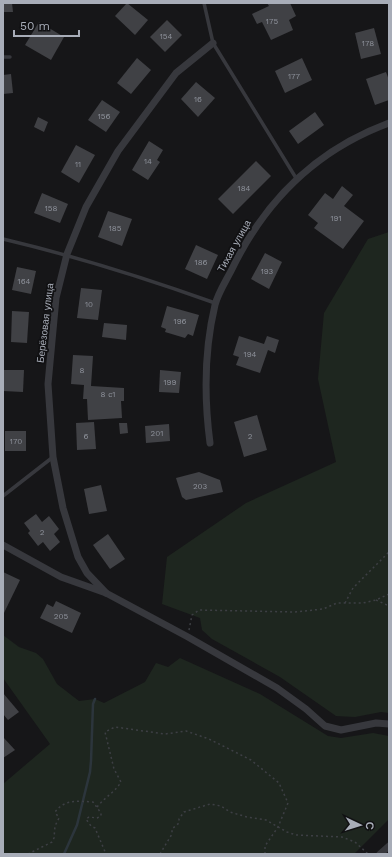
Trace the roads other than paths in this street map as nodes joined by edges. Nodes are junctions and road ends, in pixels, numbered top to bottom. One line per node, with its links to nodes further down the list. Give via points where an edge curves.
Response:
1 (204, 3): 2 (lane)
2 (213, 43): 6 (lane); 8 (street, Берёзовая улица, via 176,73 160,98 118,151 86,207)
3 (3, 57): 4 (lane)
4 (10, 57)
5 (389, 123): 6 (street, Тихая улица, via 328,154)
6 (296, 178): 9 (street, Тихая улица, via 259,222)
7 (3, 239): 8 (lane)
8 (67, 254): 9 (lane, via 155,281); 11 (street, Берёзовая улица, via 56,298 48,384)
9 (215, 303): 10 (street, Тихая улица, via 207,355 206,386)
10 (210, 443)
11 (53, 457): 12 (lane); 14 (street, Берёзовая улица, via 63,508 78,557 87,573)
12 (3, 496)
13 (3, 545): 14 (street, via 60,576)
14 (106, 593): 15 (street, via 277,688 325,726 341,730 376,723)
15 (389, 724)
16 (389, 846): 17 (street)
17 (380, 854)

